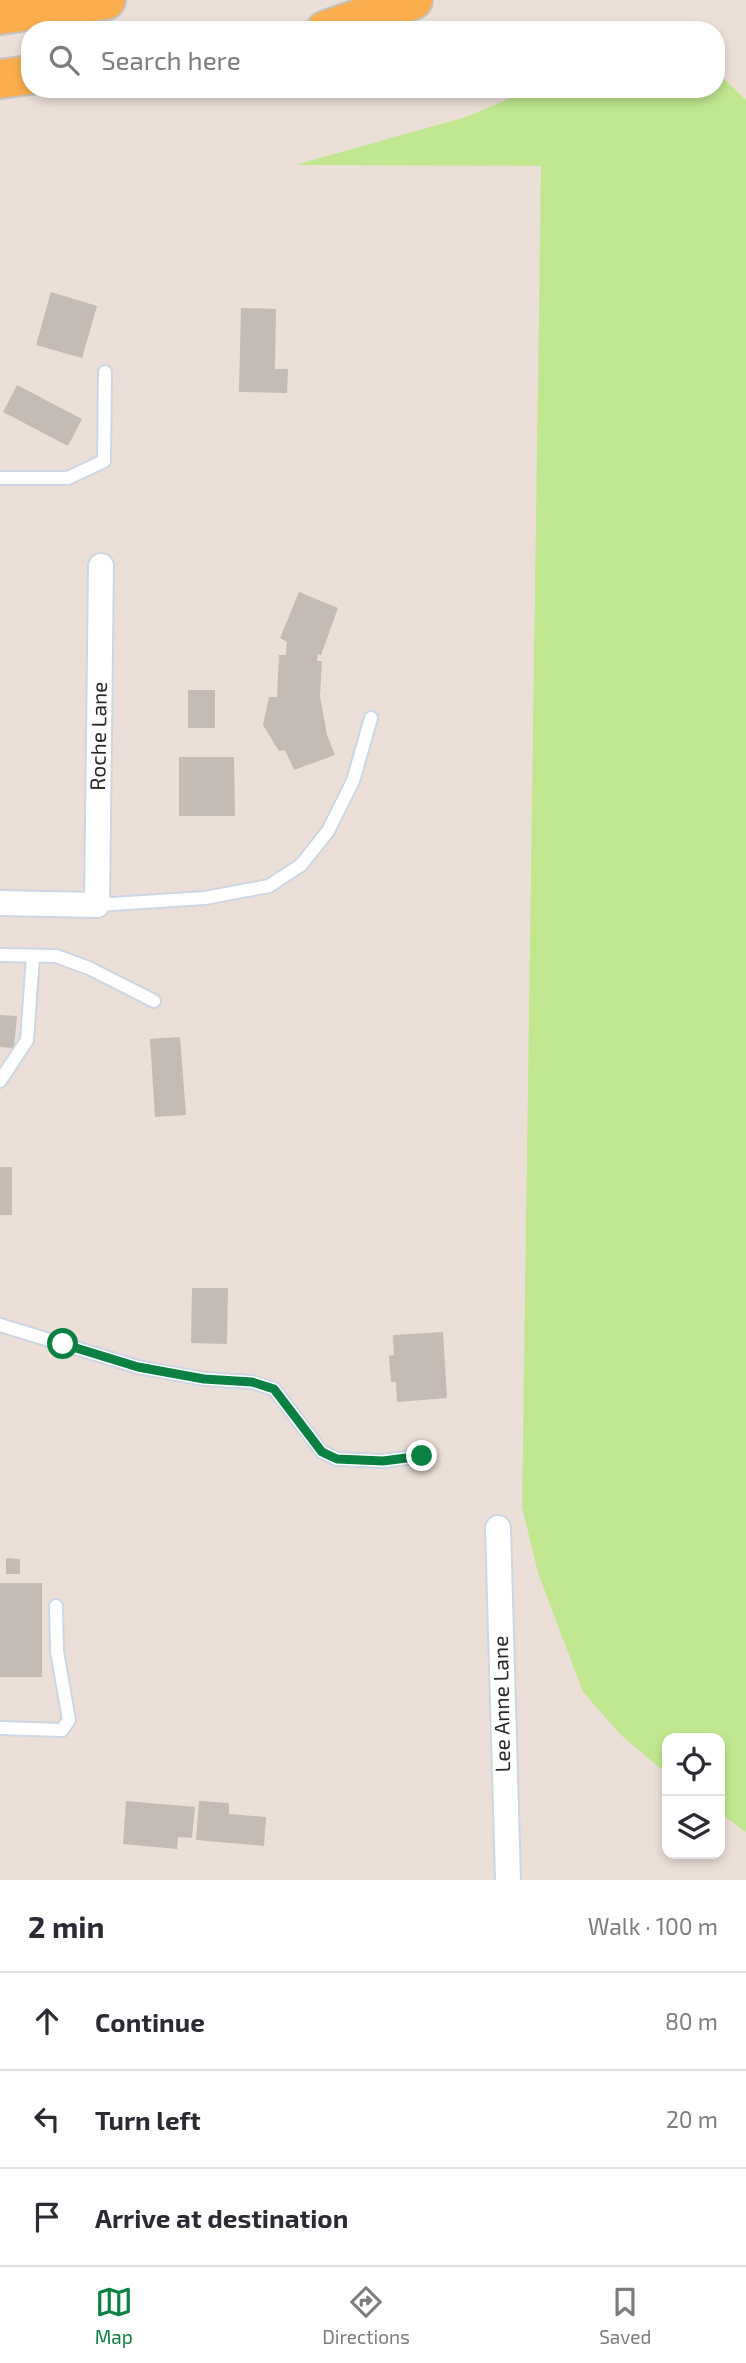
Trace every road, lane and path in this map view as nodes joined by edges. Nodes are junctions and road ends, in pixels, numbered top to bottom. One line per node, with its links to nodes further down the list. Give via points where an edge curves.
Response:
1 (106, 0): 3 (main road)
2 (413, 0): 4 (main road)
3 (0, 15)
4 (352, 21)
5 (21, 76): 6 (main road)
6 (0, 79)
7 (106, 372): 8 (lane, via 104,461 68,478)
8 (0, 478)
9 (101, 566): 12 (street, Roche Lane)
10 (371, 718): 12 (lane, via 353,781 328,831 301,865 269,886 205,898)
11 (0, 903): 12 (street)
12 (97, 905)
13 (0, 955): 14 (lane)
14 (33, 956): 15 (lane, via 56,956 89,968); 16 (lane, via 27,1040)
15 (153, 1001)
16 (0, 1081)
17 (0, 1325): 18 (lane, via 138,1367 274,1389 322,1452 337,1459 383,1461)
18 (422, 1456)
19 (498, 1528): 22 (street, Lee Anne Lane)
20 (56, 1606): 21 (lane, via 57,1651 69,1720 62,1730)
21 (0, 1728)
22 (508, 1880)

